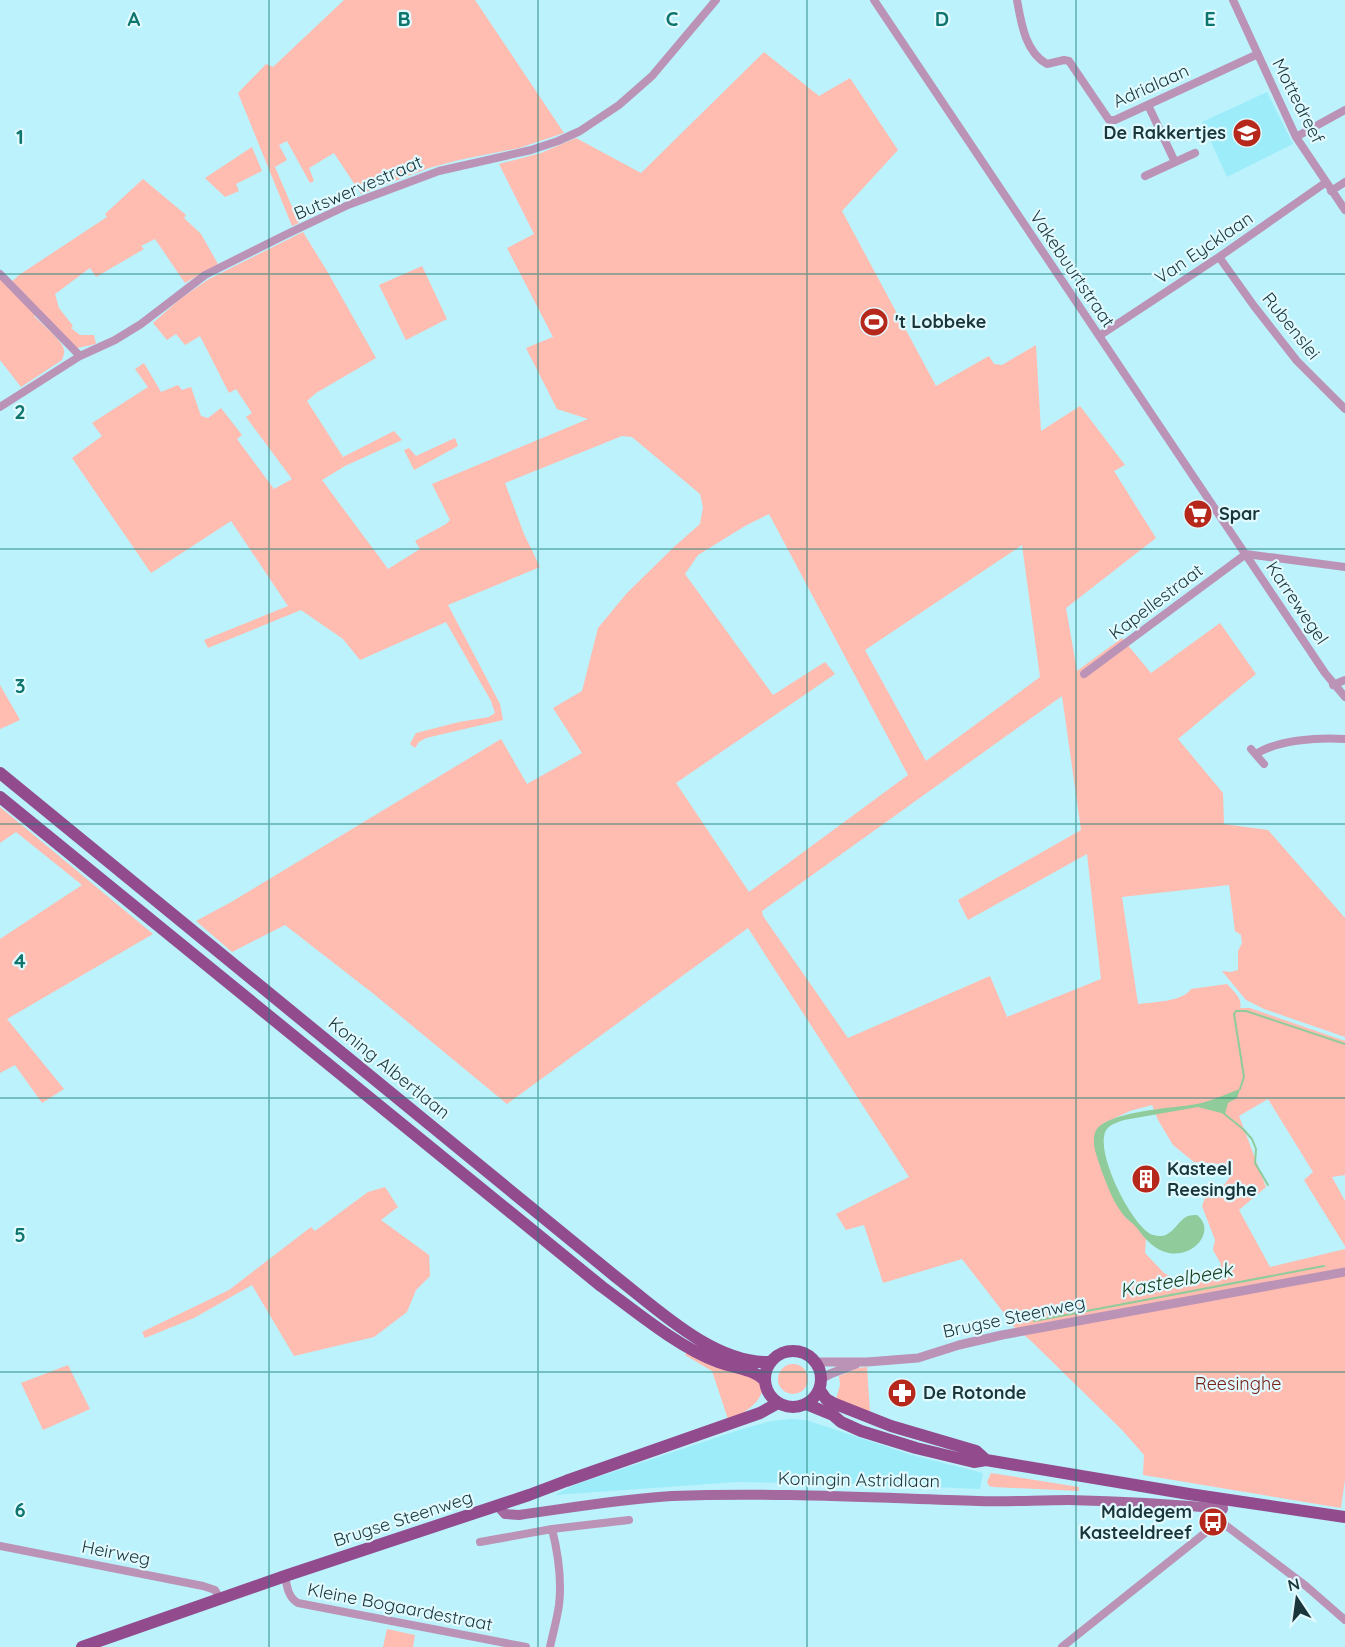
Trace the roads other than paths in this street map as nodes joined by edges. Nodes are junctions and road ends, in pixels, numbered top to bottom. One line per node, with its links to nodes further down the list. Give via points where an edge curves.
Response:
1 (716, 0): 19 (street, Butswervestraat, via 652,76 620,105 580,131 531,150 439,171 348,205 205,275 141,324)
2 (874, 0): 18 (street, Vakebuurtstraat)
3 (1017, 0): 6 (street, Adrialaan, via 1022,30 1040,60 1047,64 1069,62 1109,120)
4 (1233, 0): 5 (street, Mottedreef)
5 (1258, 54): 6 (street, Adrialaan); 8 (street, Mottedreef)
6 (1148, 105): 10 (street)
7 (1345, 110): 8 (street)
8 (1296, 138): 13 (street, Mottedreef)
9 (1195, 153): 10 (street)
10 (1175, 162): 11 (street)
11 (1145, 176)
12 (1345, 182): 14 (street)
13 (1325, 183): 14 (street, Mottedreef); 16 (street, Van Eycklaan)
14 (1331, 191): 15 (street, Mottedreef)
15 (1345, 210)
16 (1220, 257): 18 (street, Van Eycklaan); 21 (street, Rubenslei, via 1297,361)
17 (0, 274): 19 (street)
18 (1099, 336): 22 (street, Vakebuurtstraat)
19 (80, 356): 20 (street, Butswervestraat)
20 (0, 407)
21 (1345, 409)
22 (1246, 554): 23 (street); 24 (street, Kapellestraat); 26 (street, Karrewegel)
23 (1345, 567)
24 (1084, 674)
25 (1345, 680): 26 (street)
26 (1333, 685): 27 (street, Karrewegel)
27 (1345, 697)
28 (1345, 740): 29 (street, via 1276,744 1253,752)
29 (1264, 764)
30 (0, 773): 33 (main road, Koning Albertlaan, via 666,1316 719,1351)
31 (0, 796): 37 (main road, Koning Albertlaan, via 601,1286 703,1356 756,1374)
32 (1345, 1272): 35 (street, Brugse Steenweg, via 1002,1335 918,1358)
33 (771, 1362): 34 (main road, Brugse Steenweg, via 782,1353 796,1351); 37 (main road, Brugse Steenweg, via 765,1374)
34 (815, 1362): 35 (street, Brugse Steenweg); 36 (main road)
35 (867, 1362): 36 (street, Brugse Steenweg, via 836,1371)
36 (820, 1384): 39 (main road, Brugse Steenweg, via 816,1395); 41 (main road, Koningin Astridlaan, via 826,1399 833,1403 976,1452)
37 (766, 1386): 38 (main road); 40 (main road, Brugse Steenweg, via 758,1406)
38 (778, 1403): 39 (main road, Brugse Steenweg, via 790,1407); 40 (main road, Brugse Steenweg)
39 (806, 1404): 41 (main road, Koningin Astridlaan, via 861,1431 974,1462)
40 (735, 1422): 43 (main road, Brugse Steenweg)
41 (986, 1460): 42 (main road, Koningin Astridlaan)
42 (1225, 1504): 43 (main road, Koningin Astridlaan, via 671,1496 519,1515 505,1514); 44 (main road, Koningin Astridlaan); 46 (street)
43 (498, 1506): 50 (main road, Brugse Steenweg)
44 (1345, 1517)
45 (629, 1520): 47 (street)
46 (1220, 1521): 52 (street); 56 (street)
47 (552, 1529): 48 (street); 55 (street, via 560,1582)
48 (480, 1542)
49 (0, 1546): 51 (street, Heirweg, via 203,1586 215,1590)
50 (285, 1576): 51 (main road, Brugse Steenweg); 54 (street, Kleine Bogaardestraat, via 290,1594 298,1603)
51 (220, 1599): 53 (main road, Brugse Steenweg)
52 (1345, 1620)
53 (82, 1647)
54 (526, 1647)
55 (550, 1647)
56 (1062, 1647)

